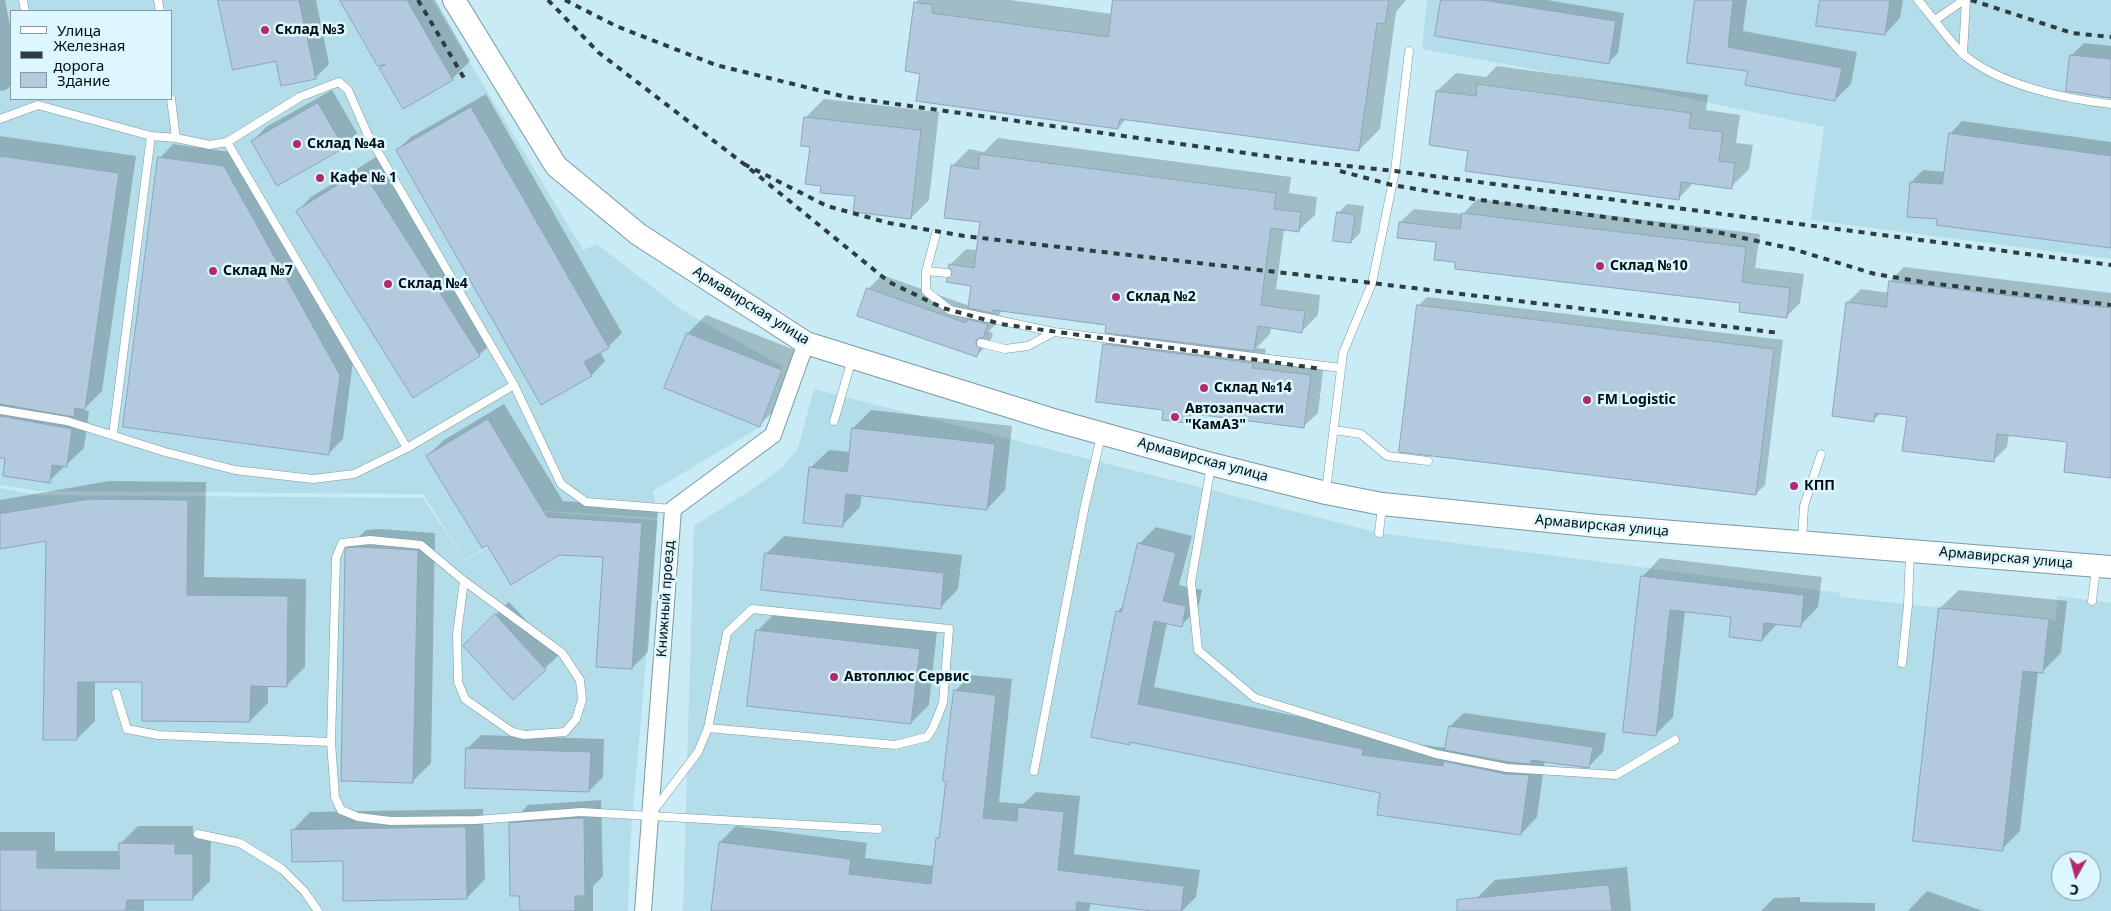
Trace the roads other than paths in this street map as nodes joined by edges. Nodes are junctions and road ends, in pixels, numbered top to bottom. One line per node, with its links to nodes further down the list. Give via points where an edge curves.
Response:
1 (454, 0): 18 (main road, Армавирская улица, via 556,166 638,234)
2 (1918, 0): 4 (lane)
3 (1965, 0): 4 (lane); 6 (lane)
4 (1935, 20): 6 (lane)
5 (1410, 51): 21 (lane, via 1394,178 1372,283 1343,353)
6 (1963, 54): 9 (lane, via 1997,76 2074,100)
7 (171, 100): 12 (lane)
8 (38, 102): 10 (lane); 11 (lane)
9 (2111, 104)
10 (0, 119)
11 (151, 136): 12 (lane); 27 (lane)
12 (176, 138): 13 (lane, via 210,145)
13 (227, 142): 22 (lane, via 300,97 339,82 348,90 366,133); 28 (lane)
14 (936, 234): 15 (lane)
15 (926, 271): 16 (lane); 17 (lane, via 926,292 950,310)
16 (947, 273)
17 (1054, 332): 19 (lane, via 1028,346 1005,349); 21 (lane)
18 (806, 343): 20 (main road, Армавирская улица); 34 (street, via 774,435)
19 (982, 343)
20 (853, 357): 24 (lane); 26 (main road, Армавирская улица, via 1050,419)
21 (1341, 368): 25 (lane)
22 (514, 385): 28 (lane); 34 (lane, via 562,484 586,502)
23 (0, 410): 27 (lane, via 67,421)
24 (834, 420)
25 (1334, 430): 30 (lane, via 1361,434 1387,456); 32 (lane)
26 (1102, 432): 31 (main road, Армавирская улица); 46 (lane)
27 (113, 434): 28 (lane, via 165,452 235,470 313,479 354,474)
28 (407, 448)
29 (1821, 454): 36 (lane, via 1804,506)
30 (1428, 462)
31 (1211, 464): 32 (main road, Армавирская улица); 44 (lane, via 1191,582 1198,650 1255,698 1436,754 1507,768 1616,775)
32 (1326, 493): 33 (main road, Армавирская улица)
33 (1382, 504): 35 (lane); 36 (main road, Армавирская улица)
34 (673, 509): 47 (street, Книжный проезд)
35 (1379, 533)
36 (1802, 542): 37 (main road, Армавирская улица)
37 (1910, 550): 38 (main road, Армавирская улица); 41 (lane)
38 (2104, 567): 40 (lane)
39 (464, 582): 39 (lane, via 457,634 458,682 465,699 512,732 524,735 565,732 576,719 582,700 580,680 562,653); 45 (lane, via 421,545 370,540 342,543 336,558)
40 (2092, 600)
41 (1902, 663)
42 (116, 693): 45 (lane, via 127,729 167,736)
43 (708, 728): 43 (lane, via 895,745 927,737 943,702 949,629 752,610 727,633); 47 (lane, via 698,752)
44 (1675, 740)
45 (331, 742): 47 (lane, via 335,797 341,810 358,817 392,821 476,820 581,812)
46 (1034, 770)
47 (650, 815): 48 (lane); 51 (street, Книжный проезд)
48 (878, 829)
49 (198, 834): 50 (lane, via 240,843 282,869)
50 (318, 911)
51 (643, 911)

